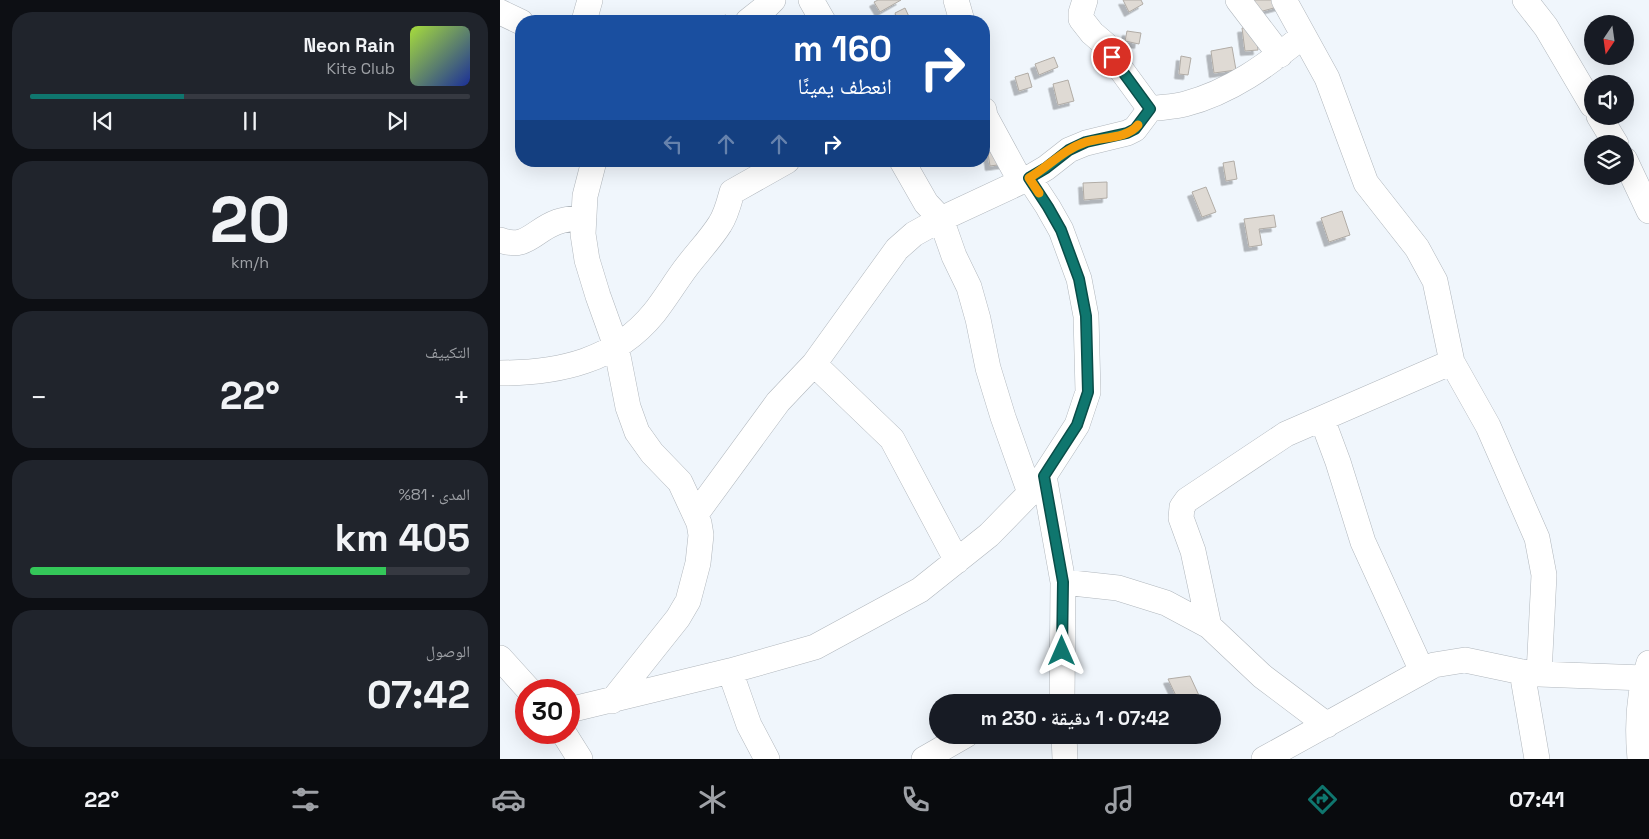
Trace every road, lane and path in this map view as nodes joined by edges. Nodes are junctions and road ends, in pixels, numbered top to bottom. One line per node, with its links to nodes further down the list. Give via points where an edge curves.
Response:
1 (590, 0): 10 (street)
2 (773, 0): 11 (street)
3 (811, 0): 12 (street)
4 (956, 0): 13 (street)
5 (1085, 0): 18 (street, via 1081,19 1106,45)
6 (1238, 0): 16 (street)
7 (1284, 0): 15 (street)
8 (1525, 0): 17 (street, via 1546,27)
9 (500, 12): 14 (street)
10 (586, 15)
11 (756, 15)
12 (820, 15)
13 (960, 15)
14 (515, 19)
15 (1303, 36): 16 (street); 30 (street, via 1328,78 1366,183 1417,248 1435,281)
16 (1280, 55): 18 (street, via 1246,79 1214,94 1184,104)
17 (1584, 91)
18 (1150, 109): 24 (street, via 1135,129 1086,142)
19 (990, 124): 24 (street)
20 (592, 167): 26 (street, via 585,196)
21 (776, 167): 29 (street, via 732,192 721,224 653,314)
22 (905, 167): 27 (street, via 926,203)
23 (1634, 179): 25 (street)
24 (1025, 180): 27 (street); 34 (street, via 1048,207 1061,230 1079,279 1086,316 1088,392 1077,425)
25 (1649, 211)
26 (584, 217): 28 (street, via 557,222 518,243); 29 (street, via 582,234 587,260)
27 (941, 219): 31 (street, via 896,249); 34 (street, via 969,288 1003,417)
28 (500, 240)
29 (616, 346): 32 (street, via 582,363 556,369 529,373); 35 (street, via 628,407 637,432 680,482)
30 (1452, 362): 33 (street); 43 (street, via 1488,426 1537,538 1544,575)
31 (814, 364): 35 (street, via 778,402); 36 (street, via 892,439)
32 (500, 372)
33 (1322, 419): 38 (street, via 1286,434 1187,500 1182,507 1181,518 1193,551); 41 (street, via 1363,542)
34 (1037, 484): 36 (street, via 989,535); 37 (street)
35 (696, 514): 46 (street, via 701,534 698,563 688,601)
36 (957, 561): 40 (street, via 920,590 816,647)
37 (1063, 582): 38 (street, via 1118,588 1166,603); 45 (street)
38 (1209, 626): 48 (street, via 1262,676)
39 (500, 658): 44 (street)
40 (730, 671): 46 (street); 53 (street, via 749,725)
41 (1422, 671): 43 (street, via 1434,665 1465,660); 48 (street)
42 (1646, 671): 43 (street); 58 (street, via 1638,729)
43 (1530, 673): 57 (street)
44 (519, 679)
45 (1062, 694)
46 (612, 700): 47 (street)
47 (580, 707)
48 (1327, 725): 56 (street)
49 (571, 744): 52 (street)
50 (950, 744): 54 (street)
51 (1064, 744): 55 (street)
52 (580, 759)
53 (767, 759)
54 (924, 759)
55 (1065, 759)
56 (1264, 759)
57 (1537, 759)
58 (1640, 759)

